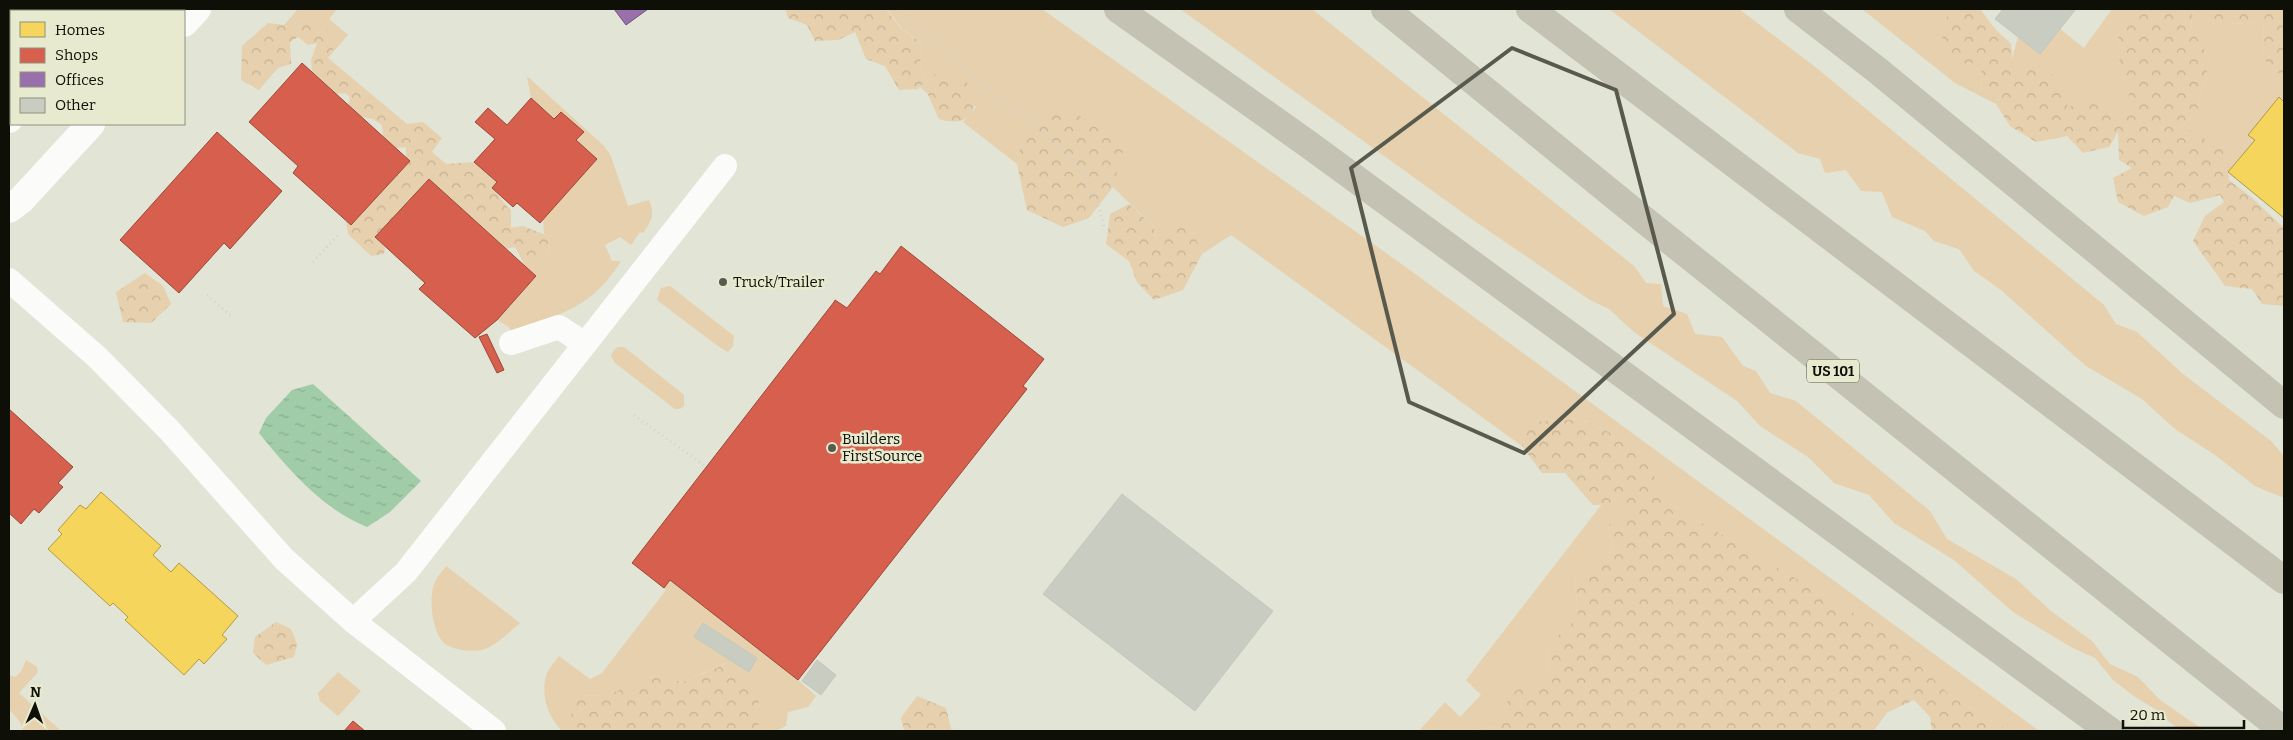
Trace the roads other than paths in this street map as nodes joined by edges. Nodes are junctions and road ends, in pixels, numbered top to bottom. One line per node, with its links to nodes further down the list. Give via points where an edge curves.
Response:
1 (197, 9): 6 (street)
2 (1118, 9): 17 (highway, via 1308,144)
3 (1385, 9): 18 (highway, US 101)
4 (1530, 9): 14 (highway)
5 (1798, 9): 13 (highway, via 1878,70)
6 (185, 22)
7 (90, 125): 9 (street)
8 (725, 166): 12 (lane)
9 (9, 209)
10 (9, 280): 15 (lane, via 97,357 170,431 284,559)
11 (512, 343): 12 (lane, via 559,327)
12 (585, 344): 15 (lane, via 406,572)
13 (2284, 405)
14 (2284, 580)
15 (353, 621): 16 (lane)
16 (494, 731)
17 (2110, 731)
18 (2284, 731)

